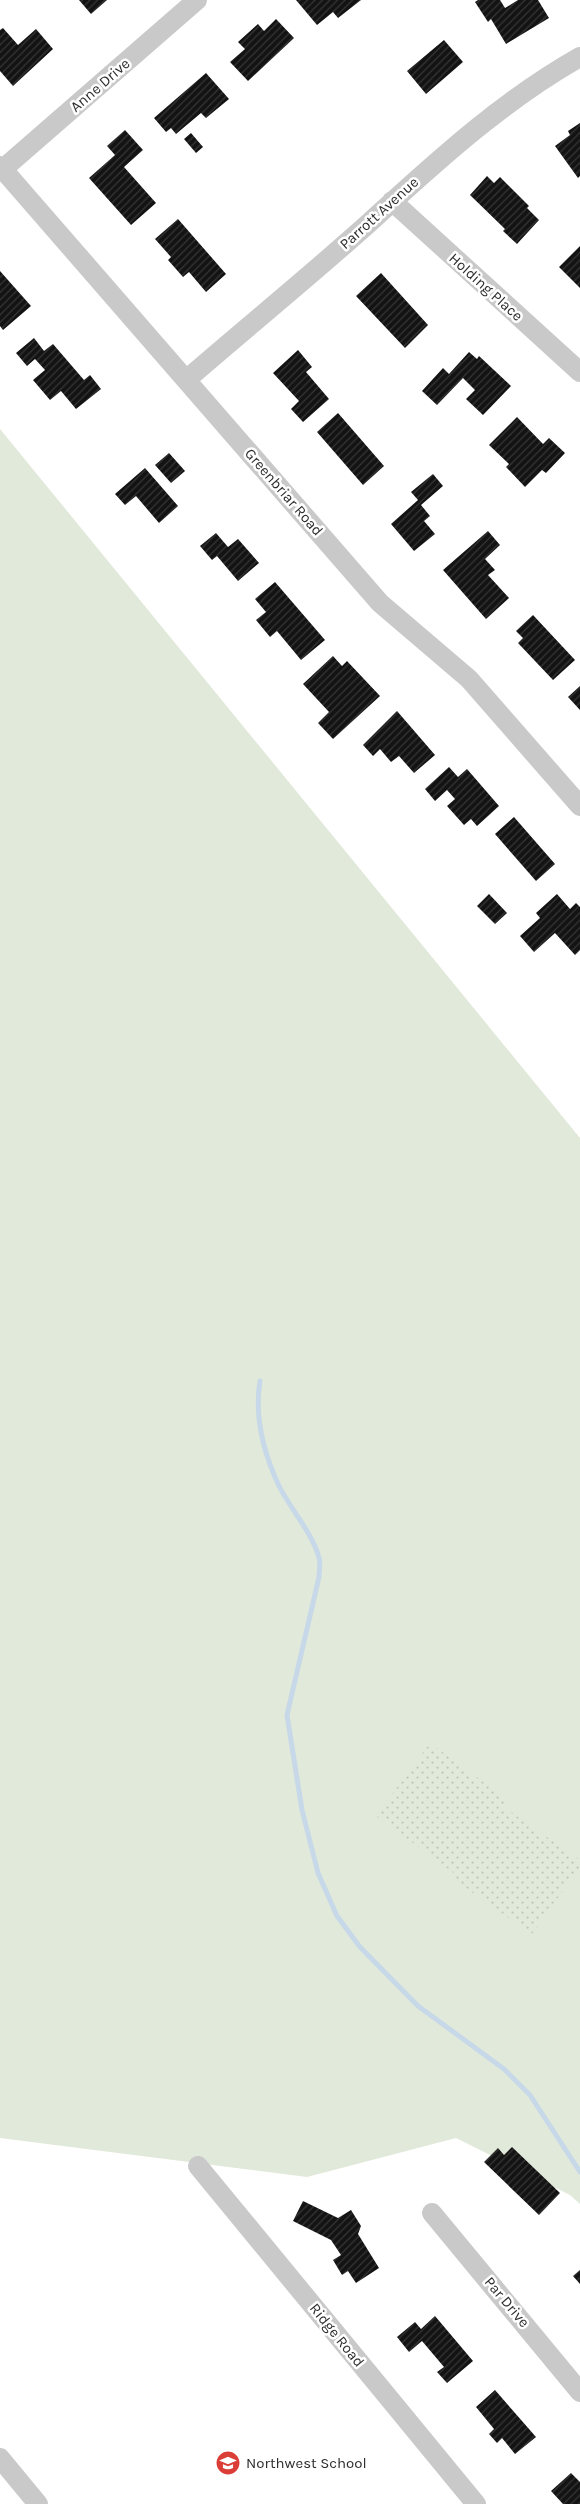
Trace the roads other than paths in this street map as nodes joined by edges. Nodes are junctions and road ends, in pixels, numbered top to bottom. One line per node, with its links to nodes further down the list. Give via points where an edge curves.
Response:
1 (197, 0): 3 (street, Anne Drive)
2 (580, 56): 4 (street, Parrott Avenue, via 513,99)
3 (1, 168): 6 (street, Greenbriar Road)
4 (392, 201): 5 (street, Holding Place); 6 (street, Parrott Avenue)
5 (580, 372)
6 (186, 380): 7 (street, Greenbriar Road, via 380,603 469,679)
7 (580, 806)
8 (198, 2166): 13 (street, Ridge Road)
9 (432, 2213): 10 (street, Par Drive)
10 (580, 2392)
11 (0, 2458): 12 (street)
12 (38, 2504)
13 (476, 2504)

